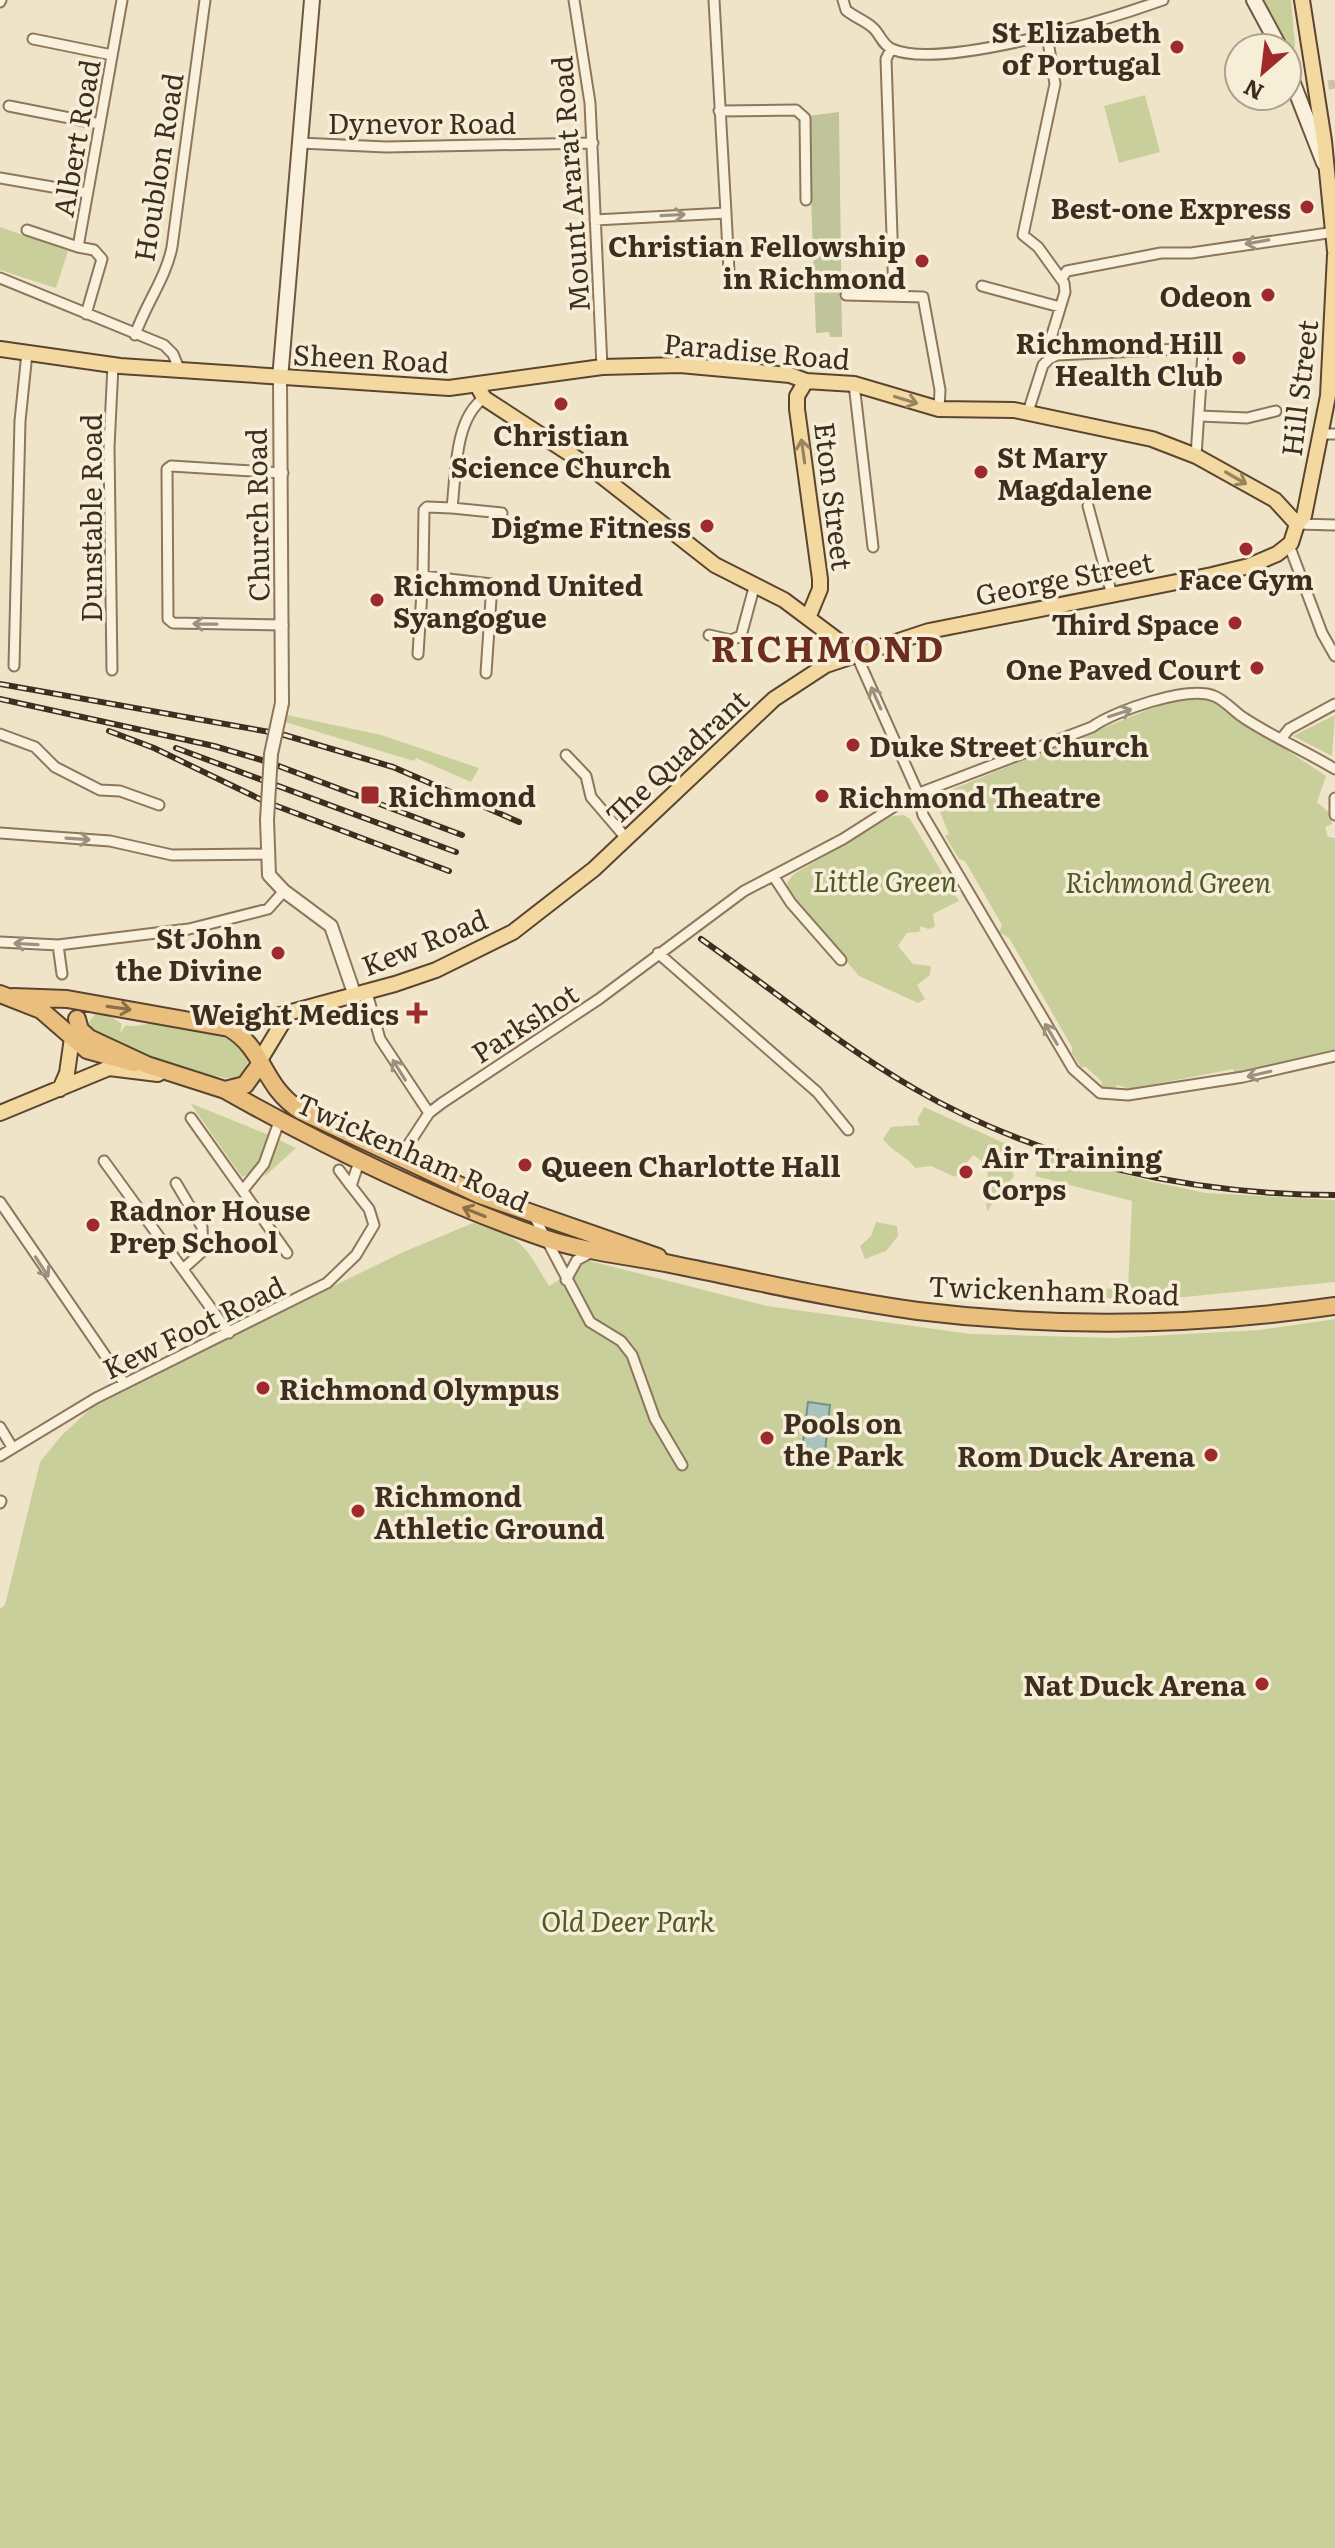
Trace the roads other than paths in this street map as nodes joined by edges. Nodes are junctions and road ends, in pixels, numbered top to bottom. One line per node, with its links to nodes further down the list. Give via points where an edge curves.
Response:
1 (122, 0): 15 (street, Albert Road)
2 (205, 0): 40 (street, Houblon Road, via 170,258)
3 (312, 0): 20 (main road, Church Road)
4 (574, 0): 21 (street, Mount Ararat Road)
5 (714, 0): 18 (street)
6 (843, 0): 14 (street, via 846,10 875,29)
7 (1163, 0): 10 (street)
8 (1254, 0): 11 (main road)
9 (1302, 0): 22 (main road, Hill Street)
10 (1139, 4): 12 (street)
11 (1271, 32)
12 (1047, 35): 14 (street, via 966,50); 34 (street, via 1055,84 1023,235)
13 (33, 39): 15 (street)
14 (891, 49): 36 (street, via 886,59)
15 (112, 55): 19 (street, Albert Road)
16 (9, 106): 19 (street)
17 (1303, 109): 22 (main road)
18 (719, 111): 25 (street, via 786,108 805,118); 26 (street)
19 (100, 124): 24 (street, Albert Road)
20 (300, 143): 21 (street, Dynevor Road); 47 (main road, Church Road)
21 (593, 143): 27 (street, Mount Ararat Road)
22 (1324, 163): 29 (main road, Hill Street)
23 (0, 178): 24 (street)
24 (87, 193): 30 (street, Albert Road)
25 (806, 200)
26 (726, 213): 27 (street, one-way to 26); 32 (street)
27 (595, 220): 45 (street, Mount Ararat Road)
28 (27, 230): 30 (street)
29 (1335, 232): 31 (main road, Hill Street); 34 (street, one-way to 34, via 1161,253 1067,271)
30 (78, 247): 39 (street, Albert Road, via 94,250 102,259)
31 (1335, 253): 55 (main road, Hill Street)
32 (729, 271)
33 (0, 278): 39 (street)
34 (1061, 279): 38 (street, via 1065,292)
35 (982, 286): 38 (street)
36 (894, 294): 37 (street); 51 (street, via 919,294 924,299)
37 (846, 295)
38 (1060, 307): 43 (street)
39 (86, 314): 40 (street)
40 (135, 335): 46 (street, via 164,345)
41 (0, 349): 42 (main road, Sheen Road)
42 (27, 353): 44 (main road, Sheen Road); 78 (street)
43 (1049, 359): 53 (street); 54 (street, via 1194,348 1203,352)
44 (113, 365): 46 (main road, Sheen Road); 79 (street, Dunstable Road)
45 (602, 367): 48 (main road, Paradise Road, via 680,365); 50 (main road, Paradise Road)
46 (180, 371): 47 (main road, Sheen Road)
47 (280, 379): 50 (main road, Sheen Road); 57 (street, Church Road)
48 (806, 381): 49 (main road, Paradise Road); 70 (main road, Eton Street, one-way to 48, via 820,589 797,401)
49 (854, 384): 51 (main road, Paradise Road, one-way to 51); 66 (street)
50 (481, 392): 61 (street, via 467,419); 68 (main road, Sheen Road, via 590,467 708,560)
51 (939, 409): 53 (main road, Paradise Road)
52 (1276, 411): 54 (street, via 1247,418)
53 (1028, 412): 56 (main road, Paradise Road, via 1152,439)
54 (1200, 416): 56 (street)
55 (1329, 434): 58 (main road, Hill Street)
56 (1196, 456): 59 (main road, Paradise Road, one-way to 59)
57 (283, 473): 71 (street, Church Road); 71 (street, one-way to 57, via 168,619 167,469)
58 (1310, 485): 59 (main road, via 1298,498); 63 (main road, Hill Street, via 1304,516)
59 (1275, 500): 63 (main road, Paradise Road)
60 (1088, 506): 69 (street)
61 (452, 508): 62 (street); 67 (street, via 424,510)
62 (502, 513)
63 (1297, 524): 64 (street); 65 (main road)
64 (1335, 525)
65 (1289, 545): 69 (main road, George Street, via 1249,566); 76 (street)
66 (873, 547)
67 (423, 576): 74 (street); 80 (street, via 492,584)
68 (755, 584): 70 (main road, Sheen Road); 72 (street, via 741,636 731,640)
69 (1112, 595): 75 (main road, George Street, via 929,631)
70 (808, 618): 73 (main road, Sheen Road)
71 (283, 625): 92 (street, Church Road, bridge, via 282,703 271,754)
72 (709, 635)
73 (833, 638): 75 (main road, Sheen Road); 77 (main road)
74 (418, 654)
75 (856, 654): 77 (main road, George Street); 86 (street, one-way to 75)
76 (1335, 656)
77 (826, 665): 91 (main road, The Quadrant, via 774,699)
78 (14, 666)
79 (112, 670)
80 (486, 673)
81 (1335, 704): 83 (street, via 1289,729)
82 (0, 734): 88 (street, via 35,747 55,767 100,790)
83 (1281, 739): 85 (street); 86 (street, one-way to 83, via 1172,696 1214,695)
84 (566, 755): 91 (street, via 586,776 591,797)
85 (1335, 769)
86 (918, 793): 93 (street); 108 (street, one-way to 86, via 1168,1089 1100,1093 1079,1078 1052,1037 923,815)
87 (1335, 798): 89 (street)
88 (159, 805)
89 (1335, 815)
90 (0, 833): 92 (street, one-way to 92, via 110,841 172,855)
91 (626, 838): 95 (main road, The Quadrant)
92 (268, 854): 94 (street, Church Road, via 269,875)
93 (774, 877): 98 (street, Parkshot, via 744,891); 99 (street)
94 (284, 891): 97 (street, via 268,909 189,929); 101 (street, Church Road, via 331,926)
95 (566, 891): 101 (main road, Kew Road, via 513,932 480,949 436,970)
96 (0, 942): 97 (street, one-way to 96)
97 (58, 945): 100 (street)
98 (658, 953): 115 (street, Parkshot); 118 (street, via 817,1092)
99 (841, 960)
100 (62, 974)
101 (361, 994): 104 (main road, Kew Road); 115 (street, one-way to 101, via 380,1039)
102 (7, 996): 103 (highway); 107 (highway, via 41,1010)
103 (91, 1004): 105 (highway); 106 (highway, one-way to 106)
104 (289, 1012): 106 (main road, Kew Road, via 254,1022); 109 (main road)
105 (77, 1019): 107 (highway); 110 (highway, via 89,1038)
106 (216, 1023): 109 (highway, Twickenham Road, via 244,1037)
107 (72, 1038): 110 (highway, via 101,1056); 112 (main road)
108 (1335, 1056)
109 (260, 1061): 113 (highway, via 245,1085); 120 (highway, Twickenham Road, via 268,1082 290,1104)
110 (147, 1065): 111 (highway, Twickenham Road)
111 (184, 1079): 112 (main road, via 117,1067); 113 (highway, Twickenham Road)
112 (60, 1089): 114 (main road)
113 (225, 1090): 117 (highway, Twickenham Road)
114 (0, 1113)
115 (429, 1113): 120 (street, Parkshot)
116 (191, 1118): 125 (street)
117 (280, 1119): 119 (highway, Twickenham Road); 125 (street, via 264,1164)
118 (848, 1130)
119 (360, 1159): 124 (street); 128 (highway, Twickenham Road, one-way to 119, via 480,1215)
120 (399, 1159): 127 (highway, Twickenham Road)
121 (104, 1161): 132 (street)
122 (339, 1170): 124 (street)
123 (176, 1183): 132 (street, via 202,1227 203,1251)
124 (351, 1186): 135 (street, Kew Foot Road, via 374,1225 356,1255 327,1283)
125 (243, 1190): 130 (street)
126 (0, 1202): 136 (street, one-way to 136)
127 (532, 1214): 128 (street); 131 (highway, Twickenham Road)
128 (547, 1239): 129 (highway, Twickenham Road); 133 (street)
129 (595, 1251): 131 (highway, Twickenham Road); 133 (street, via 577,1260)
130 (287, 1253)
131 (678, 1265): 134 (highway, Twickenham Road, via 880,1305 1020,1320 1187,1320)
132 (184, 1268): 135 (street)
133 (566, 1280): 140 (street, via 590,1322 621,1341 632,1355 655,1419)
134 (1335, 1306)
135 (229, 1333): 136 (street, Kew Foot Road)
136 (124, 1383): 138 (street, Kew Foot Road)
137 (0, 1427): 138 (street)
138 (12, 1447): 139 (street, Kew Foot Road)
139 (0, 1456)
140 (682, 1465)

